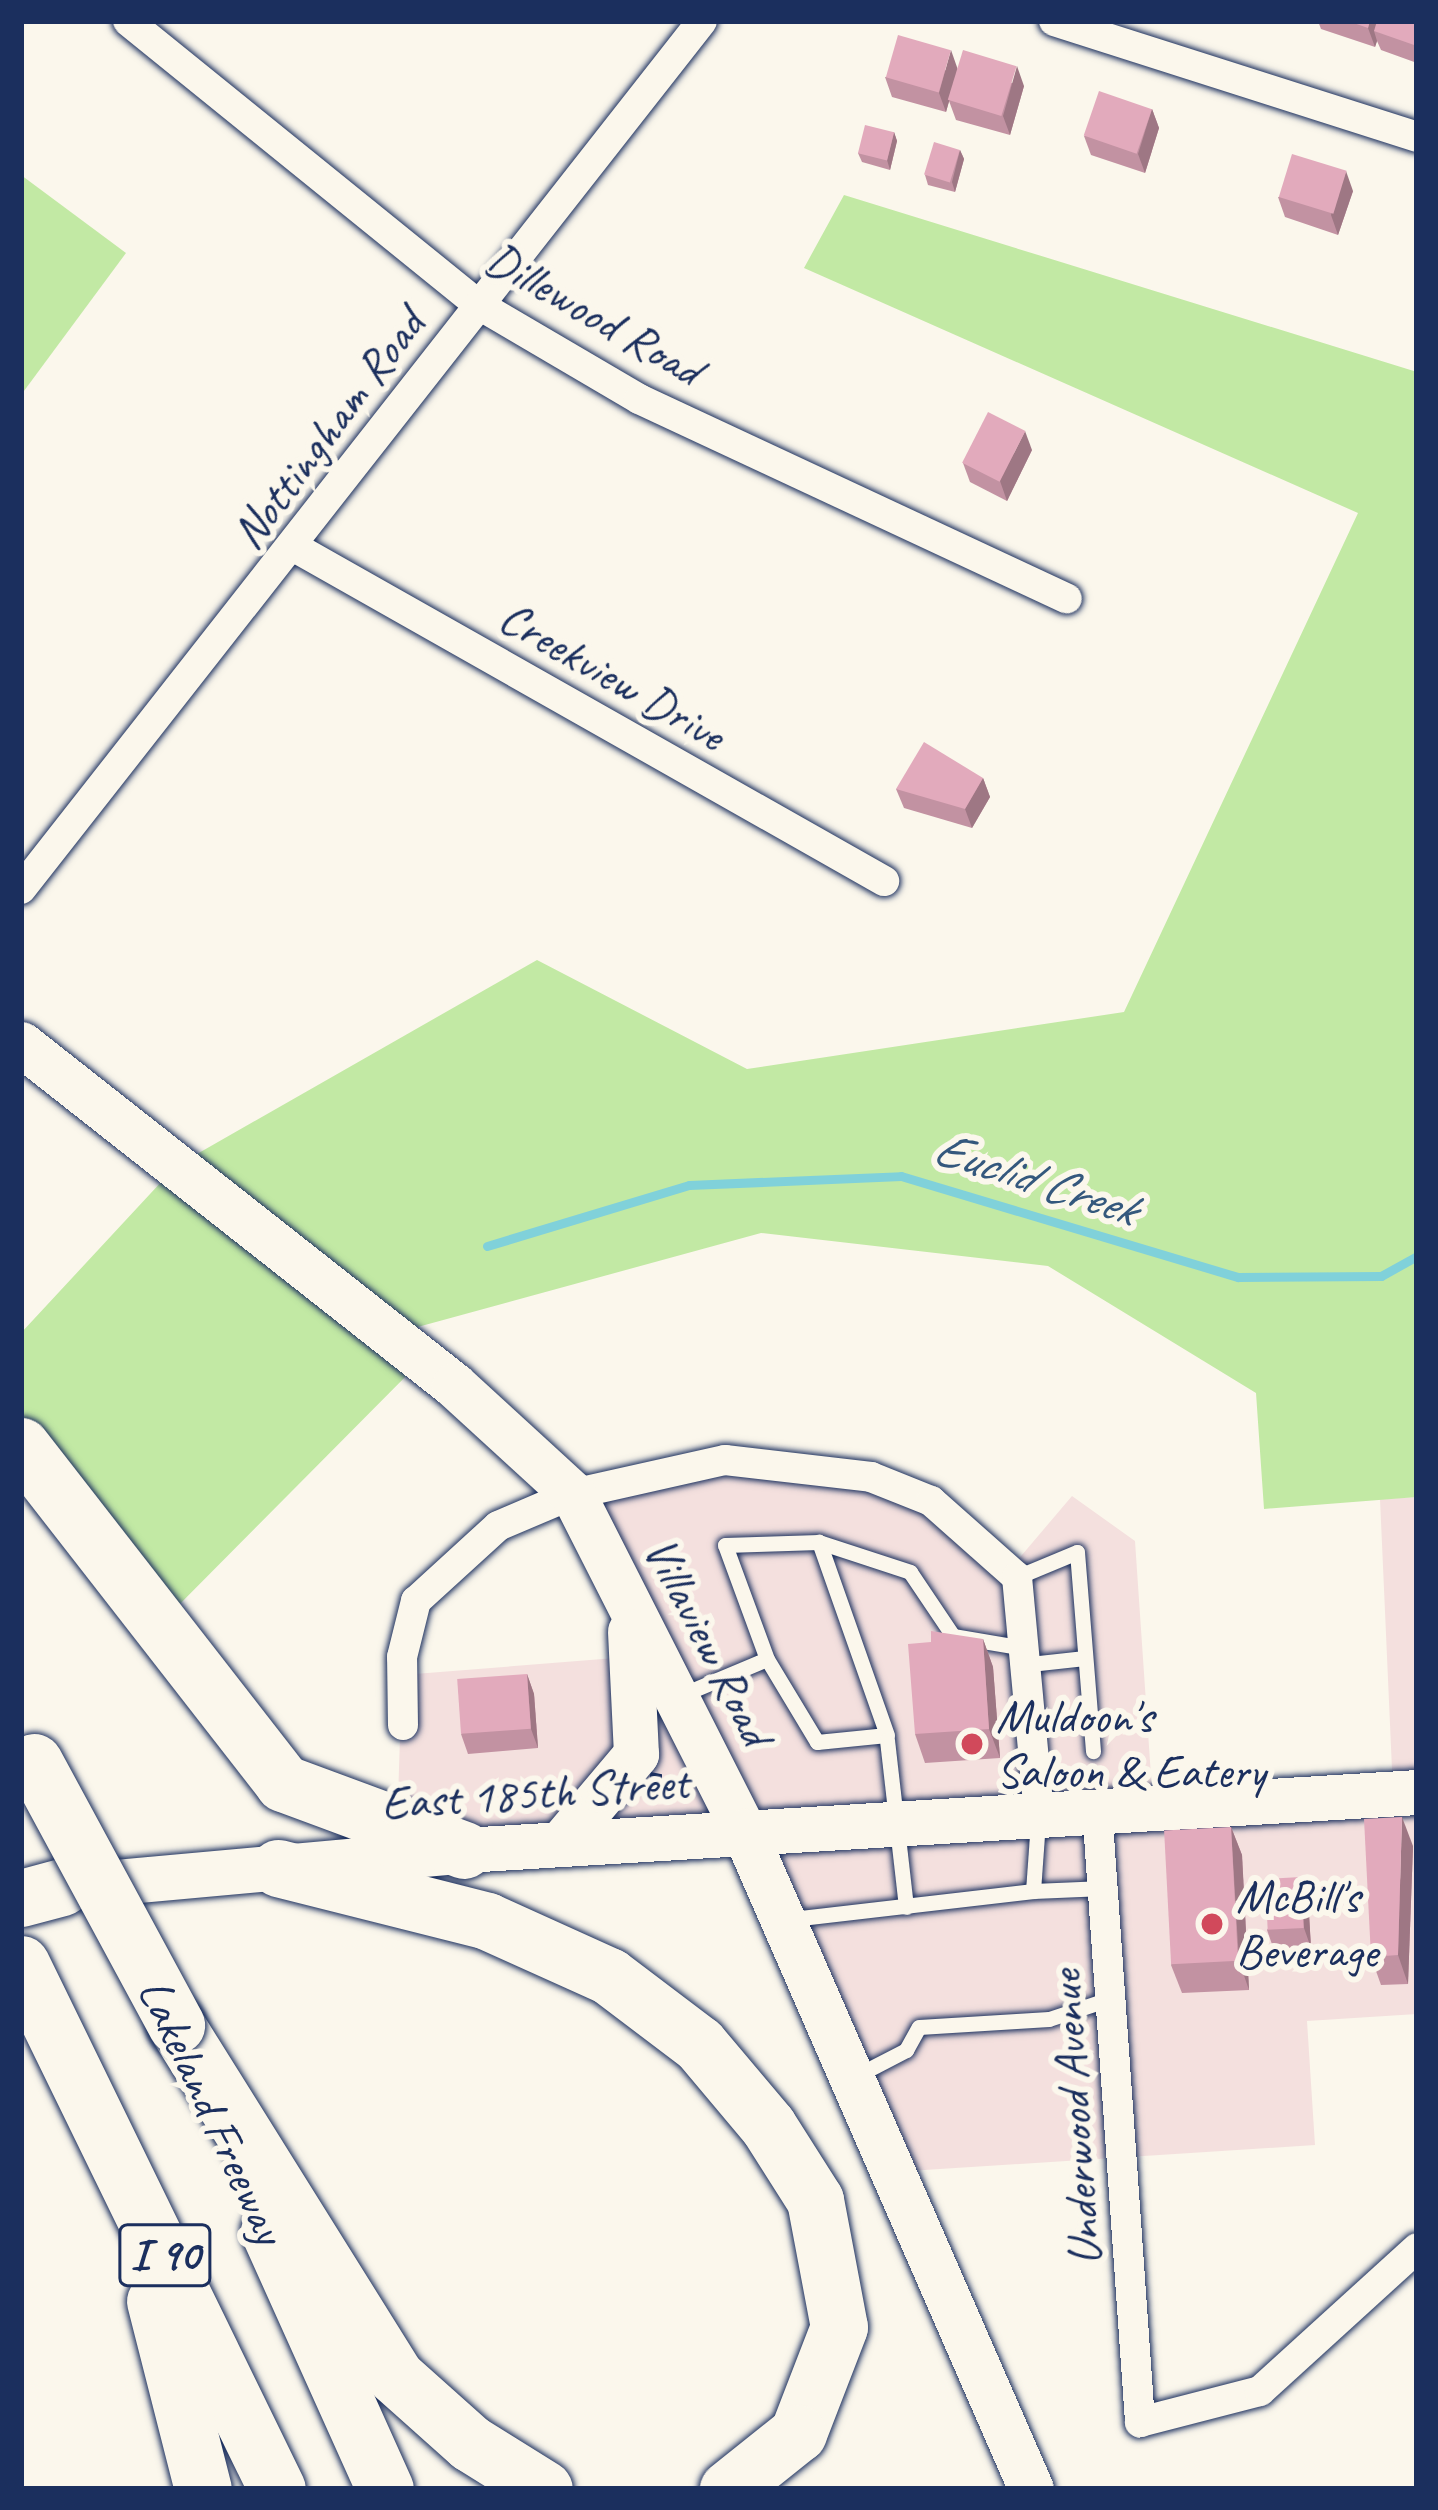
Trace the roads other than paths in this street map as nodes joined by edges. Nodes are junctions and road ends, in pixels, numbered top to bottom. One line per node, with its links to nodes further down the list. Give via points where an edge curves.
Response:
1 (128, 21): 5 (street, Dillewood Road)
2 (702, 21): 5 (street, Nottingham Road)
3 (1054, 21): 4 (street)
4 (1417, 137)
5 (479, 305): 6 (street, Nottingham Road); 7 (street, Dillewood Road, via 639,399)
6 (296, 548): 8 (street, Creekview Drive); 9 (street, Nottingham Road)
7 (1067, 599)
8 (884, 881)
9 (21, 889)
10 (21, 1044): 12 (street, Villaview Road, via 454,1385)
11 (21, 1446): 30 (highway, via 283,1783)
12 (573, 1494): 14 (street, via 725,1460 871,1477 931,1501); 15 (street, Villaview Road); 20 (street, via 459,1552 416,1601)
13 (819, 1542): 16 (lane, via 910,1572 953,1636); 18 (lane, via 725,1545); 21 (lane)
14 (1017, 1577): 16 (street); 17 (lane, via 1073,1547)
15 (626, 1598): 19 (street, Villaview Road); 29 (street, via 636,1754)
16 (1029, 1656): 17 (lane); 26 (street)
17 (1085, 1658): 22 (lane)
18 (767, 1659): 19 (lane); 21 (lane, via 817,1742)
19 (676, 1697): 28 (street, Villaview Road)
20 (403, 1725)
21 (887, 1740): 27 (lane)
22 (1093, 1751)
23 (27, 1752): 40 (highway, Lakeland Freeway / I 90, bridge)
24 (1417, 1792): 25 (street, East 185th Street)
25 (1097, 1808): 26 (street, East 185th Street); 32 (street, Underwood Avenue)
26 (1040, 1813): 27 (street, East 185th Street); 34 (lane)
27 (894, 1822): 28 (street, East 185th Street); 35 (lane)
28 (744, 1832): 29 (street, East 185th Street); 36 (street, Villaview Road)
29 (560, 1844): 30 (street, East 185th Street)
30 (464, 1850): 31 (street, East 185th Street)
31 (278, 1868): 33 (street, East 185th Street); 48 (highway, via 487,1921 609,1976 699,2044 768,2126 815,2200 839,2327 798,2433)
32 (1103, 1888): 34 (lane); 38 (street, Underwood Avenue)
33 (34, 1892)
34 (1033, 1892): 35 (lane)
35 (906, 1907): 36 (lane)
36 (783, 1920): 41 (street, Villaview Road)
37 (21, 1964): 39 (highway, I 90)
38 (1112, 1997): 41 (lane, via 1049,2019 919,2027 906,2050); 42 (street, Underwood Avenue, via 1140,2422 1260,2391)
39 (51, 2021): 44 (highway, via 171,2344); 45 (highway, I 90)
40 (176, 2025): 46 (highway, Lakeland Freeway / I 90); 47 (highway, via 395,2376 470,2443)
41 (852, 2078): 43 (street, Villaview Road)
42 (1417, 2248)
43 (1029, 2488)
44 (203, 2489)
45 (277, 2489)
46 (385, 2489)
47 (544, 2489)
48 (728, 2489)

